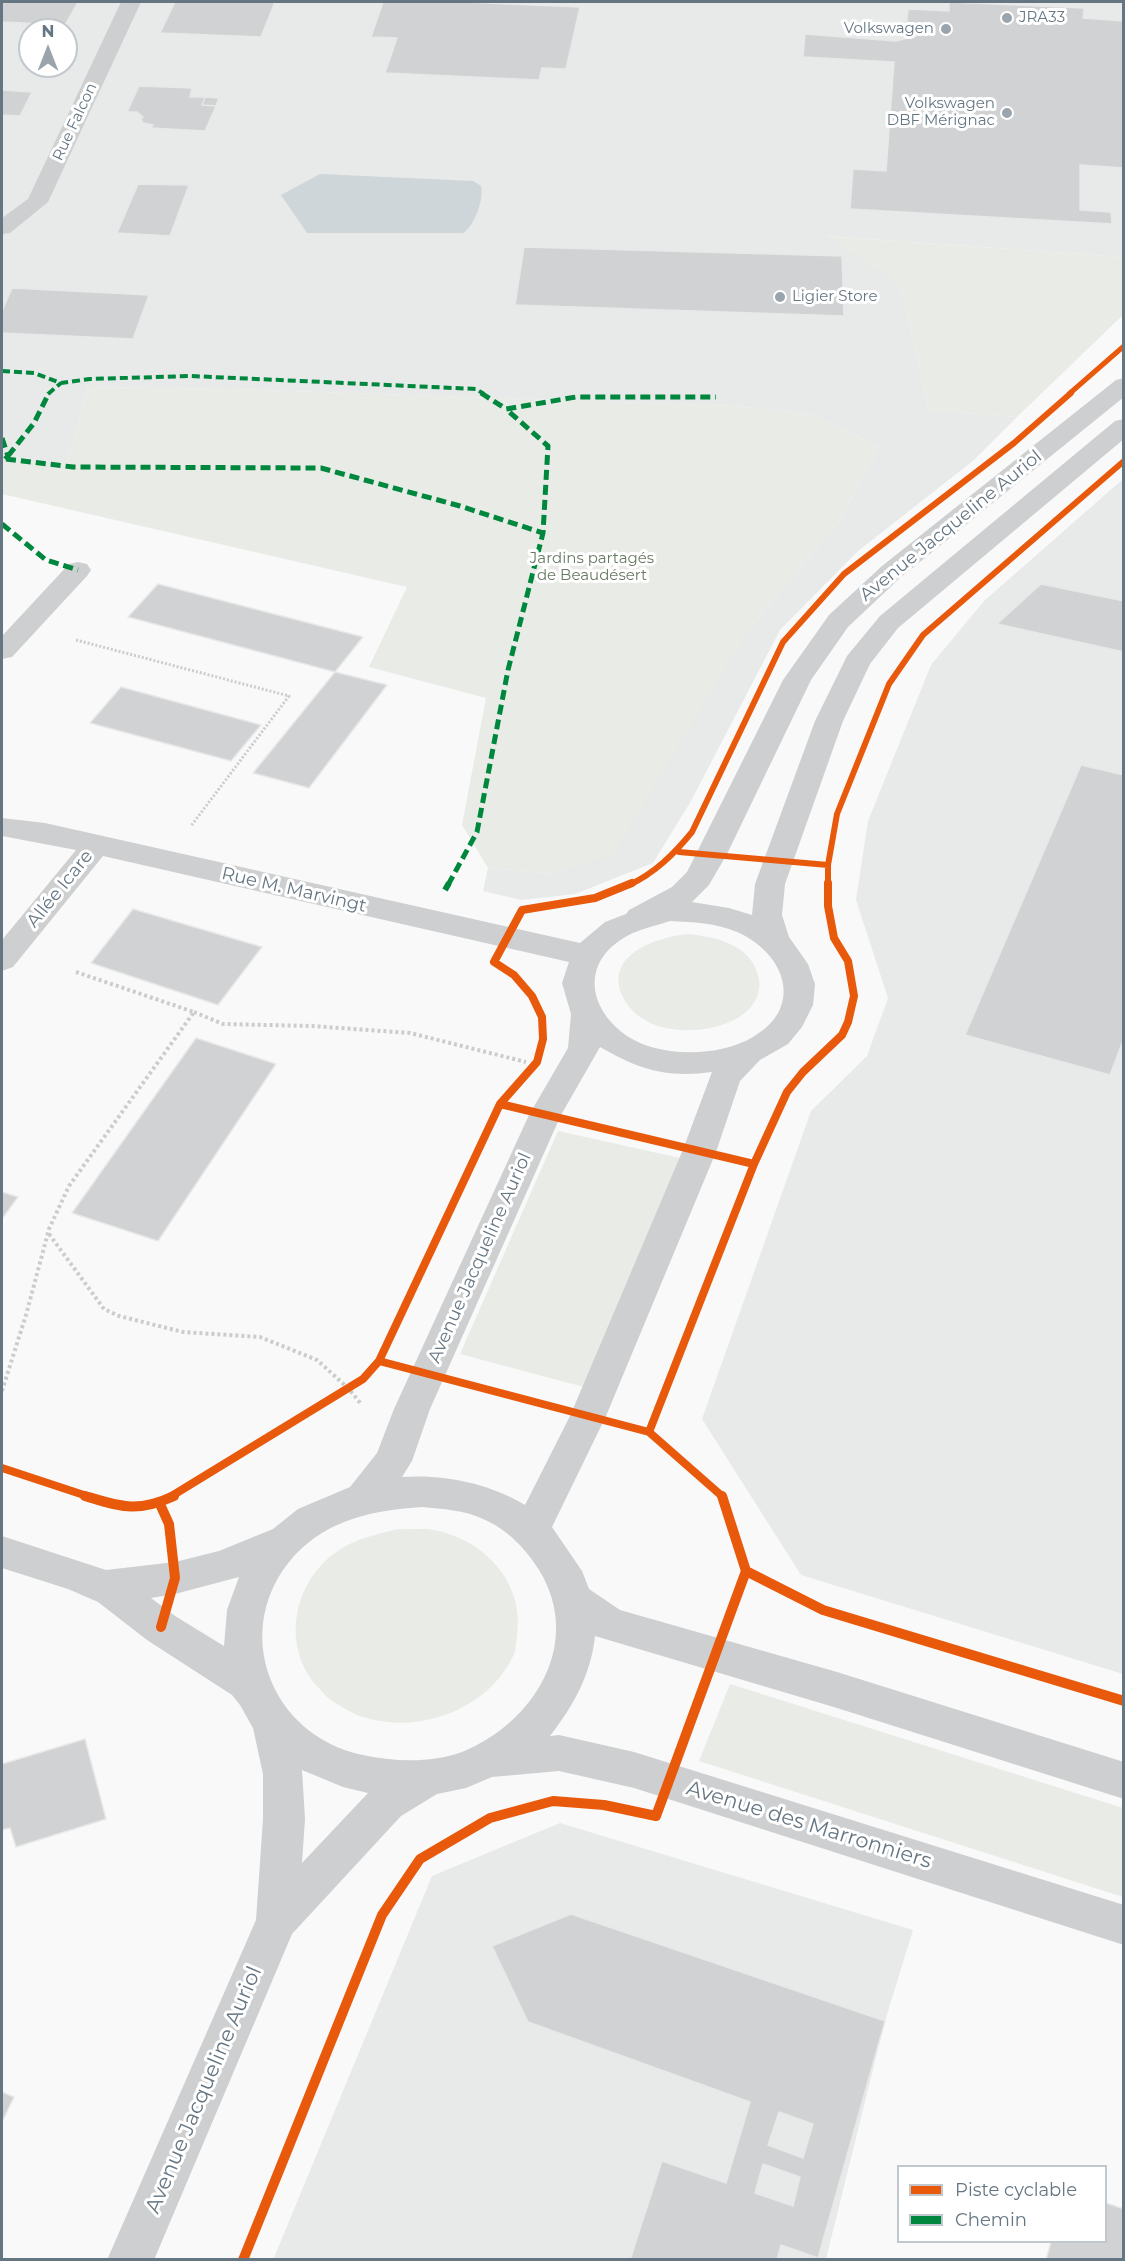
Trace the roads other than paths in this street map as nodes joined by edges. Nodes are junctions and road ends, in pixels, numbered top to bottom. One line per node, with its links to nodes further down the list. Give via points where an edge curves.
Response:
1 (131, 2): 2 (street, Rue Falcon, via 37,202)
2 (2, 228)
3 (1124, 385): 9 (street, Avenue Jacqueline Auriol, via 891,572 838,621 797,680 698,878 683,894)
4 (1124, 426): 10 (street, Avenue Jacqueline Auriol, via 889,622 856,662 829,721 770,884 767,915)
5 (78, 570): 6 (street)
6 (2, 651)
7 (2, 827): 8 (street, Rue M. Marvingt)
8 (96, 845): 11 (street, Rue M. Marvingt); 12 (street, Allée Icare)
9 (640, 917): 10 (street, via 668,912 727,916 753,926); 11 (street, via 599,939)
10 (775, 941): 14 (street, via 792,962 800,985 796,1009 770,1042)
11 (586, 955): 13 (street, via 578,974 578,995)
12 (2, 960)
13 (586, 1015): 14 (street, via 602,1035 626,1050 655,1060 687,1064 718,1062); 15 (street, Avenue Jacqueline Auriol, via 584,1048 545,1115 420,1391 393,1461)
14 (748, 1054): 16 (street, via 726,1076 699,1152 588,1416)
15 (364, 1497): 16 (street, via 409,1490 454,1493 496,1507); 17 (street, via 335,1507)
16 (531, 1530): 20 (street, via 559,1563)
17 (285, 1541): 19 (street, via 224,1566 170,1579); 21 (street, via 260,1573 246,1609 242,1647)
18 (2, 1552): 19 (street)
19 (106, 1587): 21 (street)
20 (575, 1601): 23 (street, via 577,1637 570,1673 552,1707 525,1736); 25 (street, via 609,1624 837,1690)
21 (250, 1685): 22 (street)
22 (272, 1723): 24 (street, via 302,1749 340,1769 382,1778); 26 (street, Avenue Jacqueline Auriol, via 283,1774)
23 (489, 1760): 24 (street); 27 (street, Avenue des Marronniers, via 559,1753 634,1770)
24 (427, 1778): 26 (street, Avenue Jacqueline Auriol, via 386,1803)
25 (1124, 1782)
26 (277, 1920): 28 (street, Avenue Jacqueline Auriol)
27 (1124, 1924)
28 (130, 2259)

